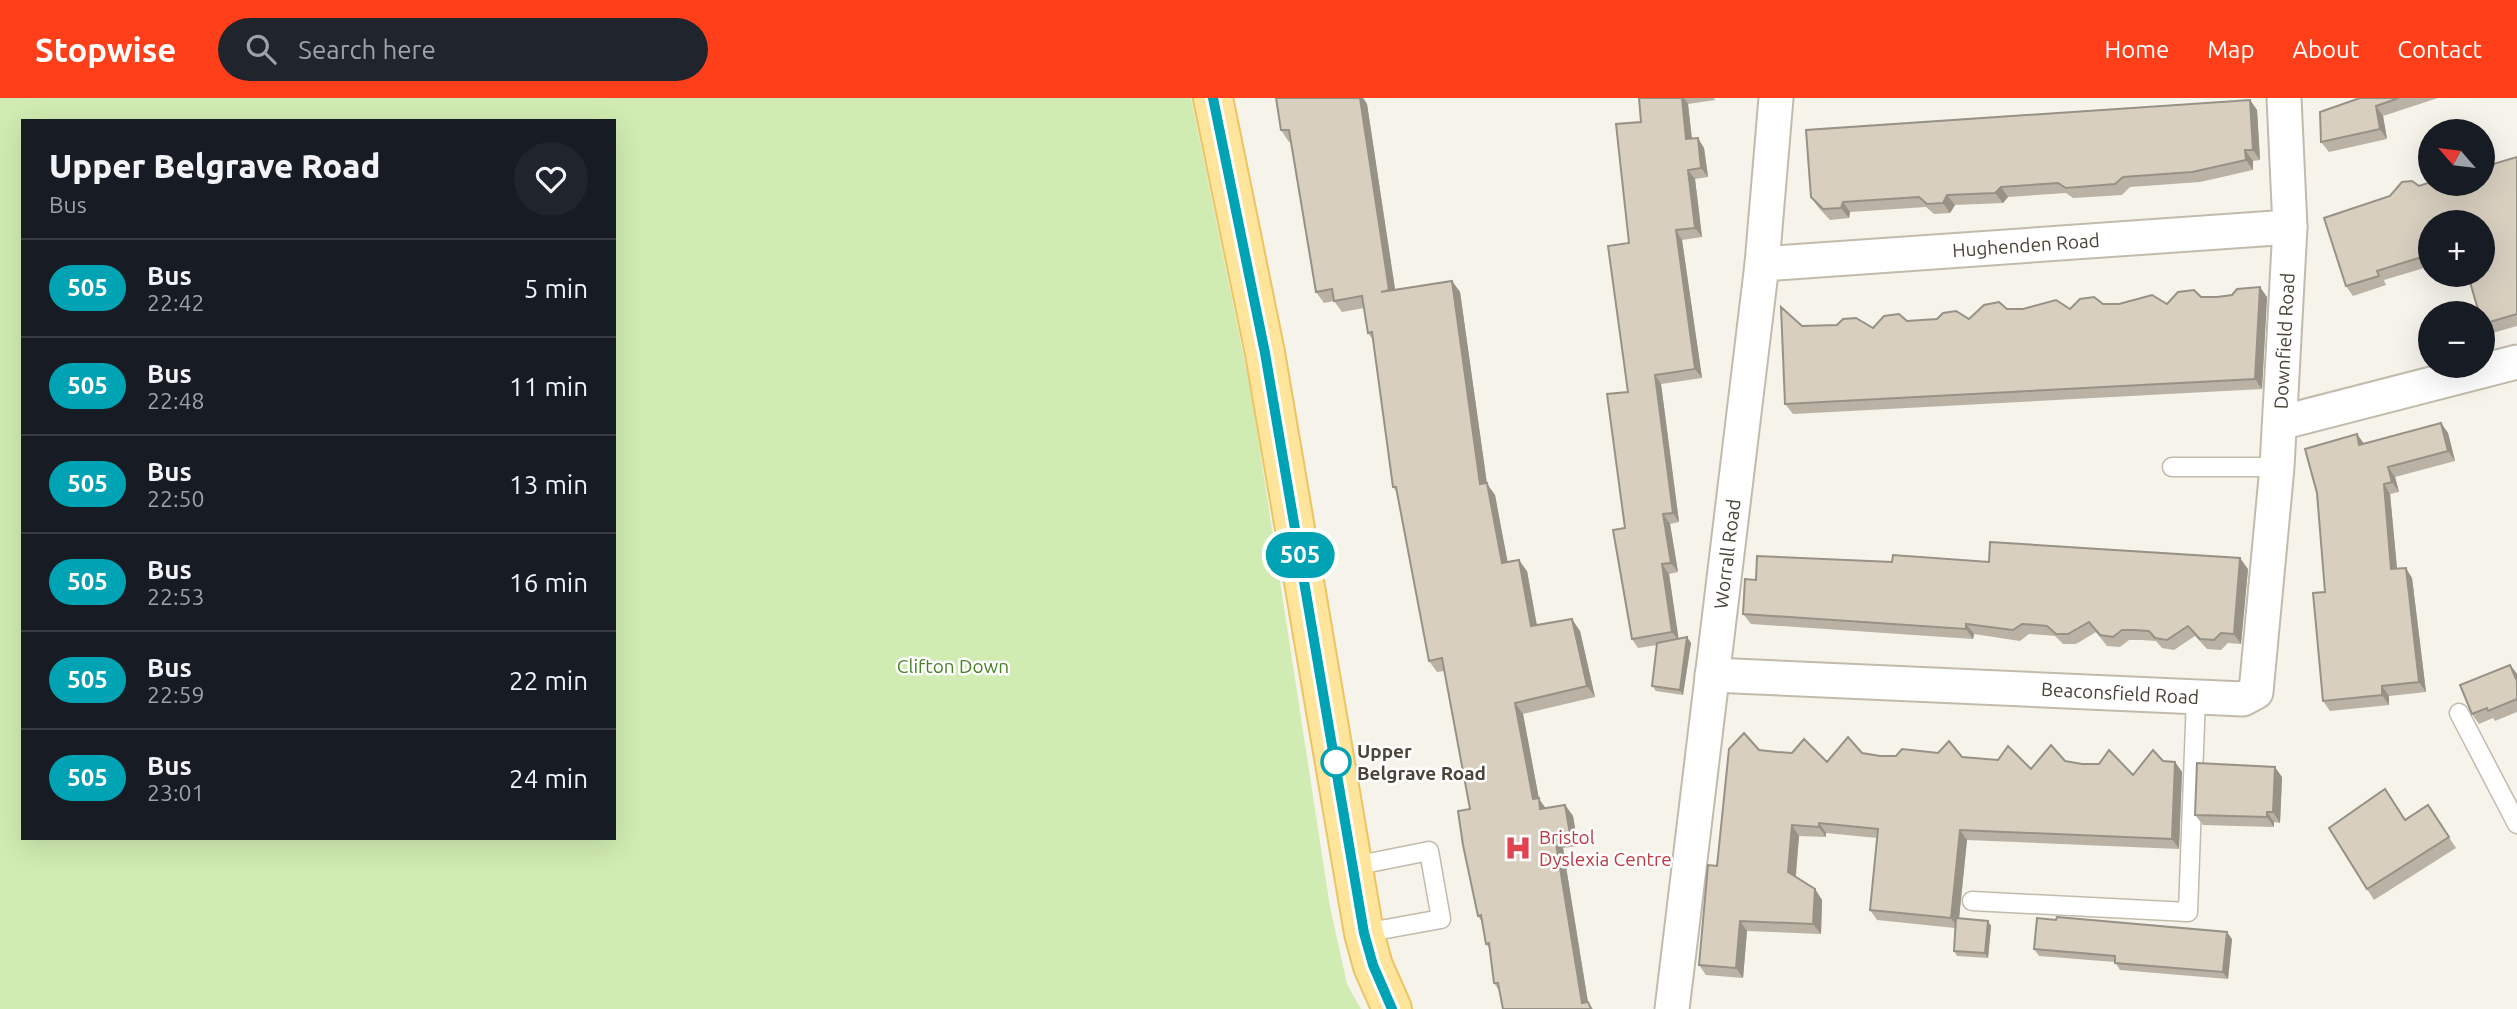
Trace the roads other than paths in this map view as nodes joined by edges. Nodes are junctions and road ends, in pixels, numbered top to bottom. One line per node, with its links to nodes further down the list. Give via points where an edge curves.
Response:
1 (1213, 98): 14 (main road, via 1265,353)
2 (1776, 98): 5 (street, Worrall Road)
3 (2284, 98): 4 (street, Downfield Road)
4 (2290, 227): 5 (street, Hughenden Road); 7 (street, Downfield Road)
5 (1762, 264): 10 (street, Worrall Road)
6 (2517, 362): 7 (street, Downfield Road)
7 (2280, 423): 9 (street, Beaconsfield Road)
8 (2172, 467): 9 (lane)
9 (2277, 467): 11 (street, Beaconsfield Road, via 2256,692 2243,699)
10 (1712, 675): 11 (street, Beaconsfield Road); 18 (street, Worrall Road)
11 (2196, 697): 15 (lane, via 2188,912)
12 (2459, 713): 13 (lane)
13 (2517, 824)
14 (1354, 866): 16 (main road); 16 (lane, via 1429,851 1441,919)
15 (1972, 901)
16 (1364, 933): 17 (main road)
17 (1392, 1009)
18 (1672, 1009)

